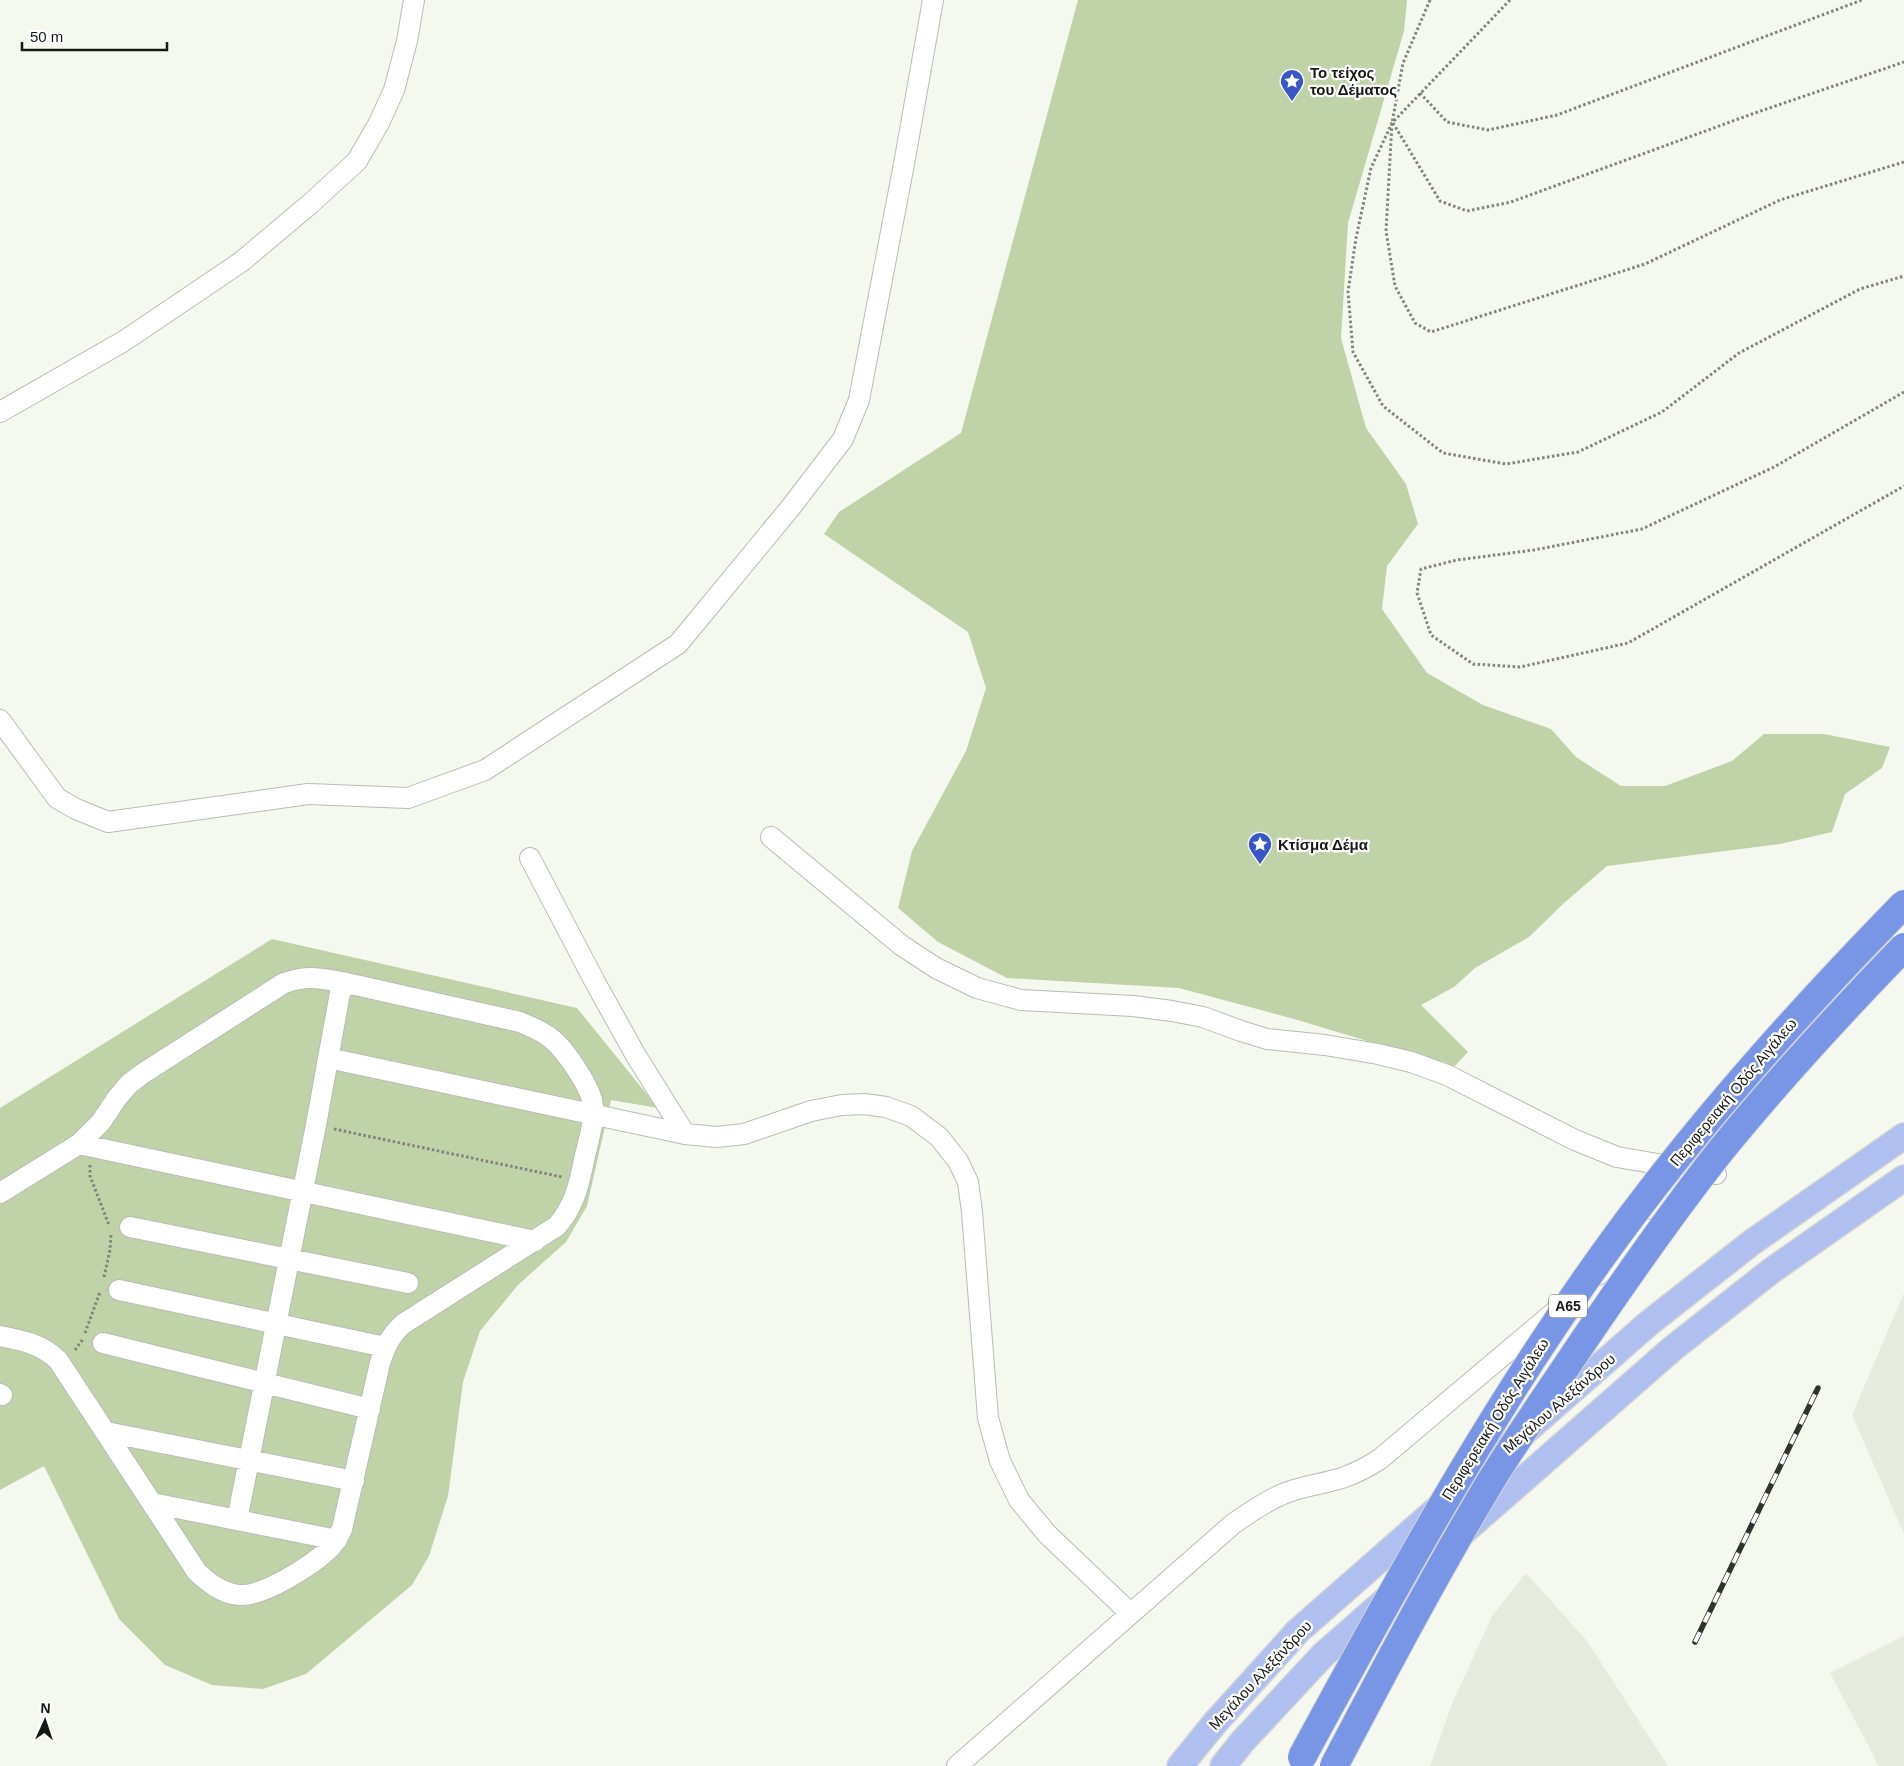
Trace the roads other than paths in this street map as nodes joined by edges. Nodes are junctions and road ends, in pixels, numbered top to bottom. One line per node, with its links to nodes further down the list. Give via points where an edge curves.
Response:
1 (414, 0): 3 (street, via 394,90 380,123 357,161 241,262 124,341)
2 (933, 0): 4 (street, via 859,400 843,440 678,644 485,770 408,798 308,794 108,822 57,798)
3 (0, 412)
4 (0, 720)
5 (771, 837): 35 (street, via 902,945 936,968 977,988 1021,1000 1172,1011 1203,1017 1267,1038 1334,1046 1411,1062 1446,1075 1575,1140 1617,1157 1718,1174 1380,1459 1363,1470 1309,1485 1261,1504 1233,1524)
6 (530, 858): 12 (street, via 594,982)
7 (1904, 904): 36 (highway, Περιφερειακή Οδός Αιγάλεω / Α65, bridge, via 1833,976 1699,1130 1576,1294 1464,1467)
8 (1904, 947): 40 (highway, Περιφερειακή Οδός Αιγάλεω / Α65, bridge, via 1819,1038 1723,1149 1604,1312 1491,1481 1440,1568)
9 (342, 982): 10 (street); 11 (street, via 520,1022 538,1029 554,1040 586,1087 592,1101); 14 (street, via 300,978 284,984 142,1074 116,1098)
10 (328, 1058): 11 (street); 16 (street)
11 (592, 1115): 12 (street); 19 (street, via 575,1199 557,1226)
12 (685, 1134): 35 (street, via 718,1137 744,1134 810,1111 864,1104 886,1107 911,1116 939,1137 958,1161 968,1182 988,1418 1000,1462 1019,1500 1047,1534)
13 (1904, 1136): 38 (main road, Μεγάλου Αλεξάνδρου, via 1751,1243 1642,1330 1298,1631)
14 (85, 1146): 16 (street); 17 (street)
15 (1904, 1178): 39 (main road, via 1771,1271 1672,1349 1323,1655)
16 (302, 1192): 19 (street); 20 (street)
17 (0, 1193)
18 (130, 1227): 20 (street)
19 (535, 1241): 26 (street, via 403,1324)
20 (289, 1259): 21 (street); 23 (street)
21 (408, 1283)
22 (108, 1285): 23 (street)
23 (276, 1324): 26 (street); 27 (street)
24 (0, 1336): 29 (street, via 40,1346 58,1360)
25 (103, 1343): 27 (street)
26 (384, 1347): 28 (street)
27 (264, 1383): 28 (street); 30 (street)
28 (370, 1409): 31 (street)
29 (106, 1432): 30 (street); 32 (street)
30 (249, 1460): 31 (street); 33 (street)
31 (354, 1481): 34 (street, via 346,1518)
32 (152, 1503): 33 (street); 34 (street, via 196,1572 227,1592 242,1595 272,1587 320,1557)
33 (237, 1520): 34 (street)
34 (337, 1540)
35 (1130, 1613): 37 (street)
36 (1302, 1757)
37 (958, 1766)
38 (1180, 1766)
39 (1223, 1766)
40 (1334, 1766)

